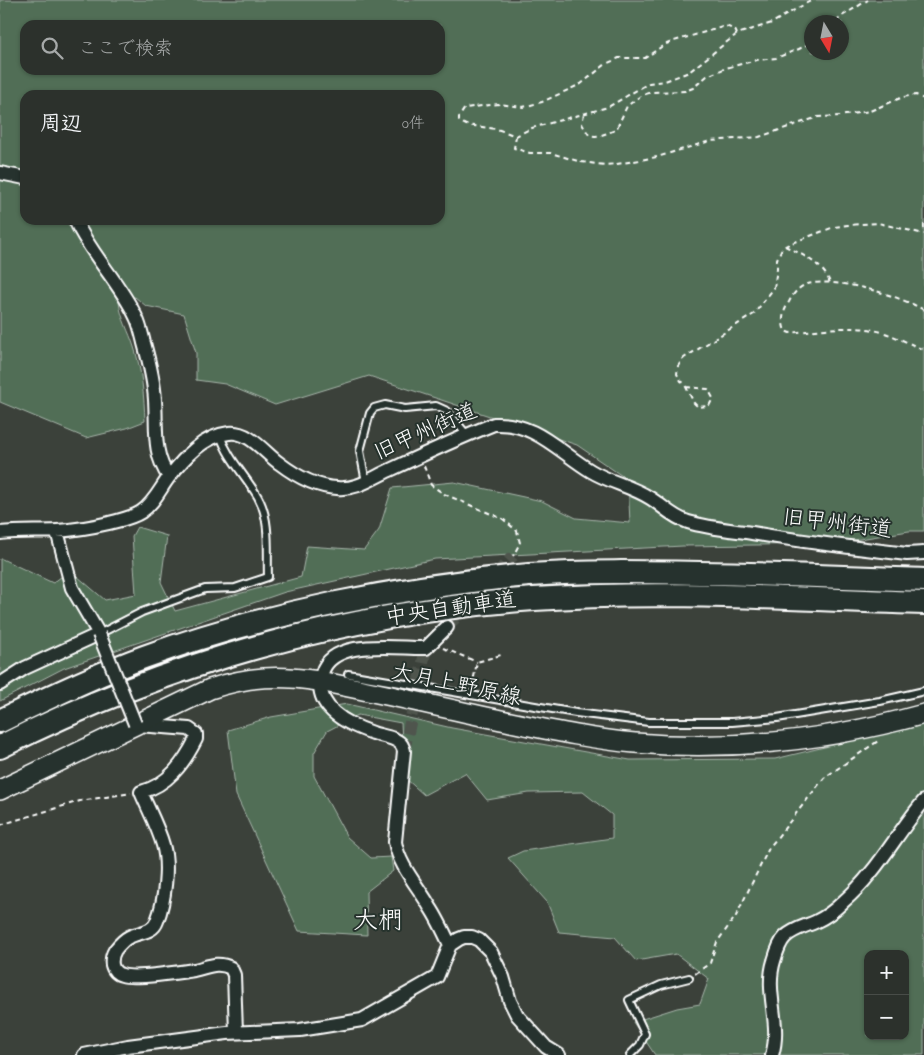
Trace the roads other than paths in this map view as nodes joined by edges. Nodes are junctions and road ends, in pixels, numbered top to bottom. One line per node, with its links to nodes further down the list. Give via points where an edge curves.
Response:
1 (0, 173): 2 (street)
2 (20, 177)
3 (78, 225): 6 (street, via 137,319 151,373 159,457 161,466)
4 (220, 435): 6 (street, 旧甲州街道, via 200,445); 7 (street, 旧甲州街道, via 237,433 246,436 279,464 319,486 353,488); 14 (lane, via 224,448 259,498 266,522 268,577 235,588 205,590 142,612)
5 (467, 435): 7 (street, 旧甲州街道); 7 (lane, via 447,411 436,406 405,409 385,405 374,408 360,451); 10 (street, 旧甲州街道, via 494,424 524,428 543,437 592,471 636,490 673,516 690,522 789,540 906,554)
6 (170, 477): 8 (street, 旧甲州街道, via 141,512 94,526)
7 (366, 482)
8 (57, 531): 9 (street, 旧甲州街道); 14 (street, via 72,588)
9 (0, 533)
10 (924, 553)
11 (924, 580): 20 (highway, 中央自動車道, via 597,572 530,575 404,591 271,619 144,657)
12 (924, 603): 22 (highway, 中央自動車道, via 728,596 597,596 533,599 409,614 340,627 210,660 96,702)
13 (447, 627): 16 (street, via 426,648 350,649 326,662)
14 (99, 634): 17 (street, via 25,668); 21 (street, bridge)
15 (348, 674): 18 (lane, via 649,722 705,723 810,714)
16 (320, 681): 19 (main road, 大月上野原線, via 551,730 626,742 672,745 782,742); 21 (main road, 大月上野原線, via 281,677 237,682 210,689); 25 (street, via 323,699 334,714 352,725 402,744 397,851)
17 (0, 684)
18 (924, 691)
19 (924, 714)
20 (0, 721)
21 (135, 724): 23 (main road, 大月上野原線); 27 (street, via 190,729 196,734 196,739 176,771 159,786 141,792 163,846 166,869 162,897 154,927 121,943 112,954 111,963 119,974 130,977 212,964 231,968)
22 (0, 747)
23 (0, 790)
24 (924, 801): 31 (street, via 877,866 844,902 828,915 784,937 771,977 777,1028)
25 (450, 945): 27 (street, via 437,977 362,1020 300,1030); 29 (street, via 464,937 472,937 485,944 495,959 517,1015 546,1047)
26 (689, 978): 30 (lane, via 661,985 628,1000 645,1034)
27 (236, 1032): 28 (street)
28 (84, 1055)
29 (559, 1055)
30 (630, 1055)
31 (772, 1055)

